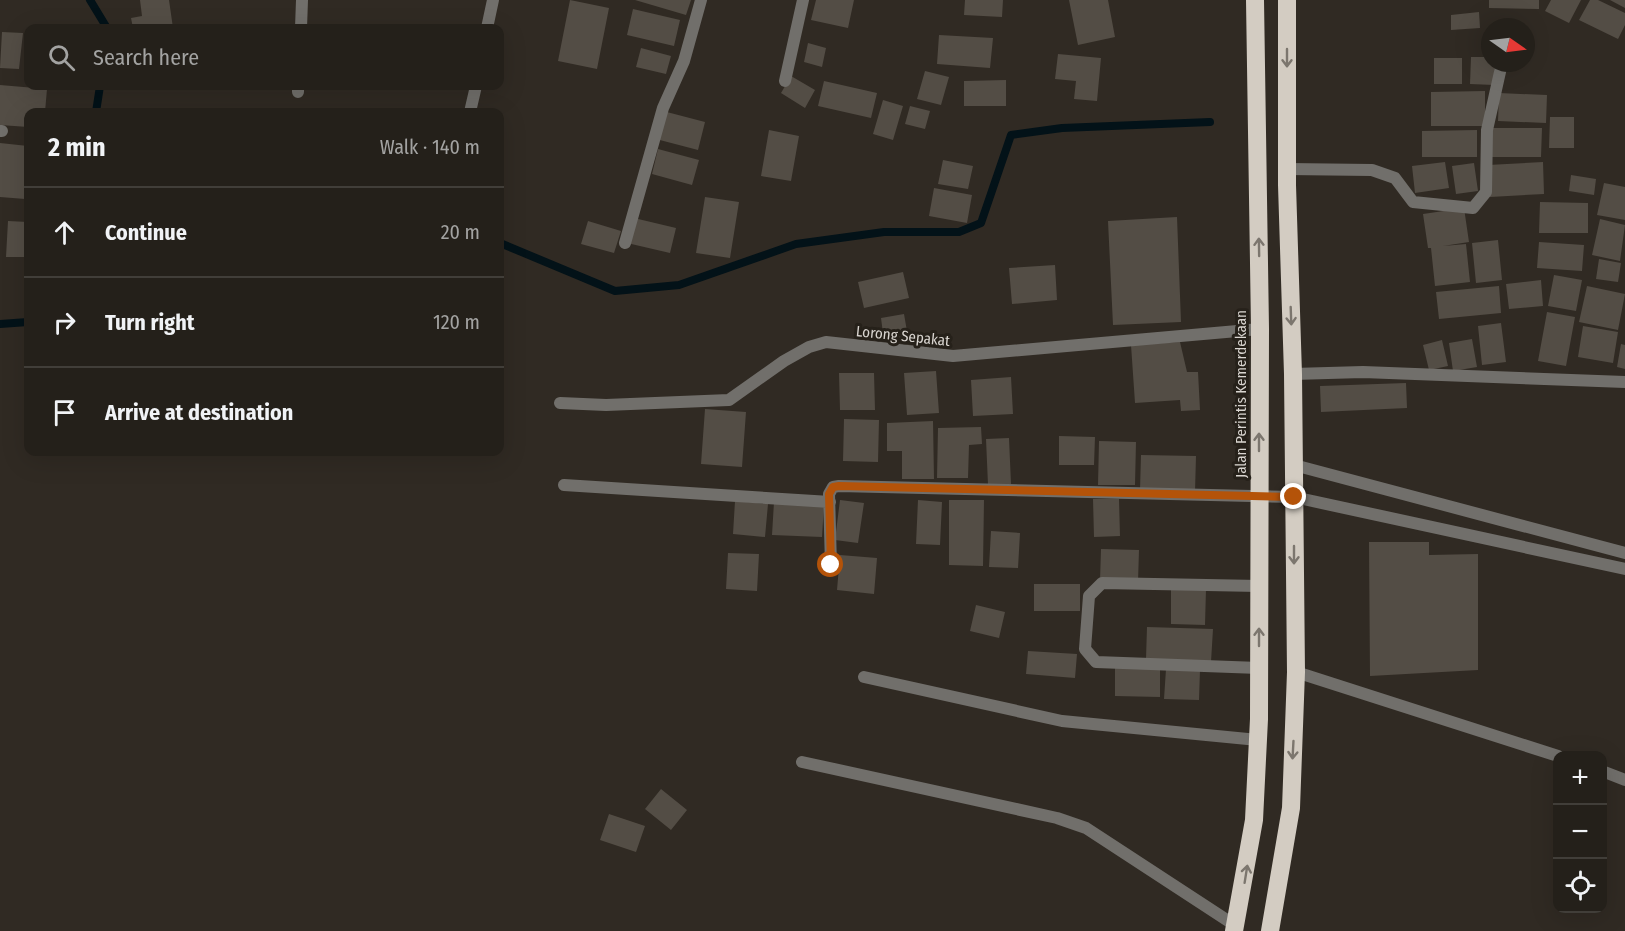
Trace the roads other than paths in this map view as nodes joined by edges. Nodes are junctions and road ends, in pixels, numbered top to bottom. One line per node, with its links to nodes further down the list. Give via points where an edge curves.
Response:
1 (302, 0): 7 (street)
2 (493, 0): 8 (street)
3 (701, 0): 14 (street, via 684,62 663,108)
4 (803, 0): 10 (street)
5 (1255, 0): 15 (highway, Jalan Perintis Kemerdekaan, one-way to 5)
6 (1287, 0): 13 (highway, one-way to 13)
7 (301, 24)
8 (489, 24)
9 (1500, 72): 13 (street, via 1487,130 1486,192 1473,208 1413,202 1395,178 1372,170)
10 (785, 81)
11 (475, 90): 12 (street)
12 (471, 108)
13 (1287, 170): 16 (highway, one-way to 16)
14 (625, 243)
15 (1260, 329): 18 (street, Lorong Sepakat, via 953,356 826,342 784,361 729,400); 21 (highway, Jalan Perintis Kemerdekaan, one-way to 15)
16 (1293, 374): 17 (street, via 1363,372); 19 (highway)
17 (1625, 382)
18 (560, 403)
19 (1294, 465): 22 (highway); 24 (street)
20 (564, 485): 23 (street)
21 (1258, 497): 22 (street); 23 (street, via 839,486 830,490); 27 (highway, Jalan Perintis Kemerdekaan)
22 (1294, 497): 26 (street); 29 (highway, one-way to 29)
23 (830, 502): 25 (street)
24 (1625, 553)
25 (831, 565)
26 (1625, 569)
27 (1259, 585): 28 (highway, Jalan Perintis Kemerdekaan, one-way to 27); 28 (street, via 1102,583 1089,596 1085,649 1096,662)
28 (1259, 668): 31 (highway, Jalan Perintis Kemerdekaan)
29 (1296, 672): 32 (street); 37 (highway, one-way to 37, via 1291,808)
30 (864, 677): 31 (street, via 1062,721)
31 (1258, 740): 36 (highway, Jalan Perintis Kemerdekaan, one-way to 31, via 1254,820)
32 (1553, 755)
33 (802, 762): 36 (street, via 1057,818 1086,828)
34 (1607, 773): 35 (street)
35 (1625, 780)
36 (1235, 929)
37 (1270, 931)

